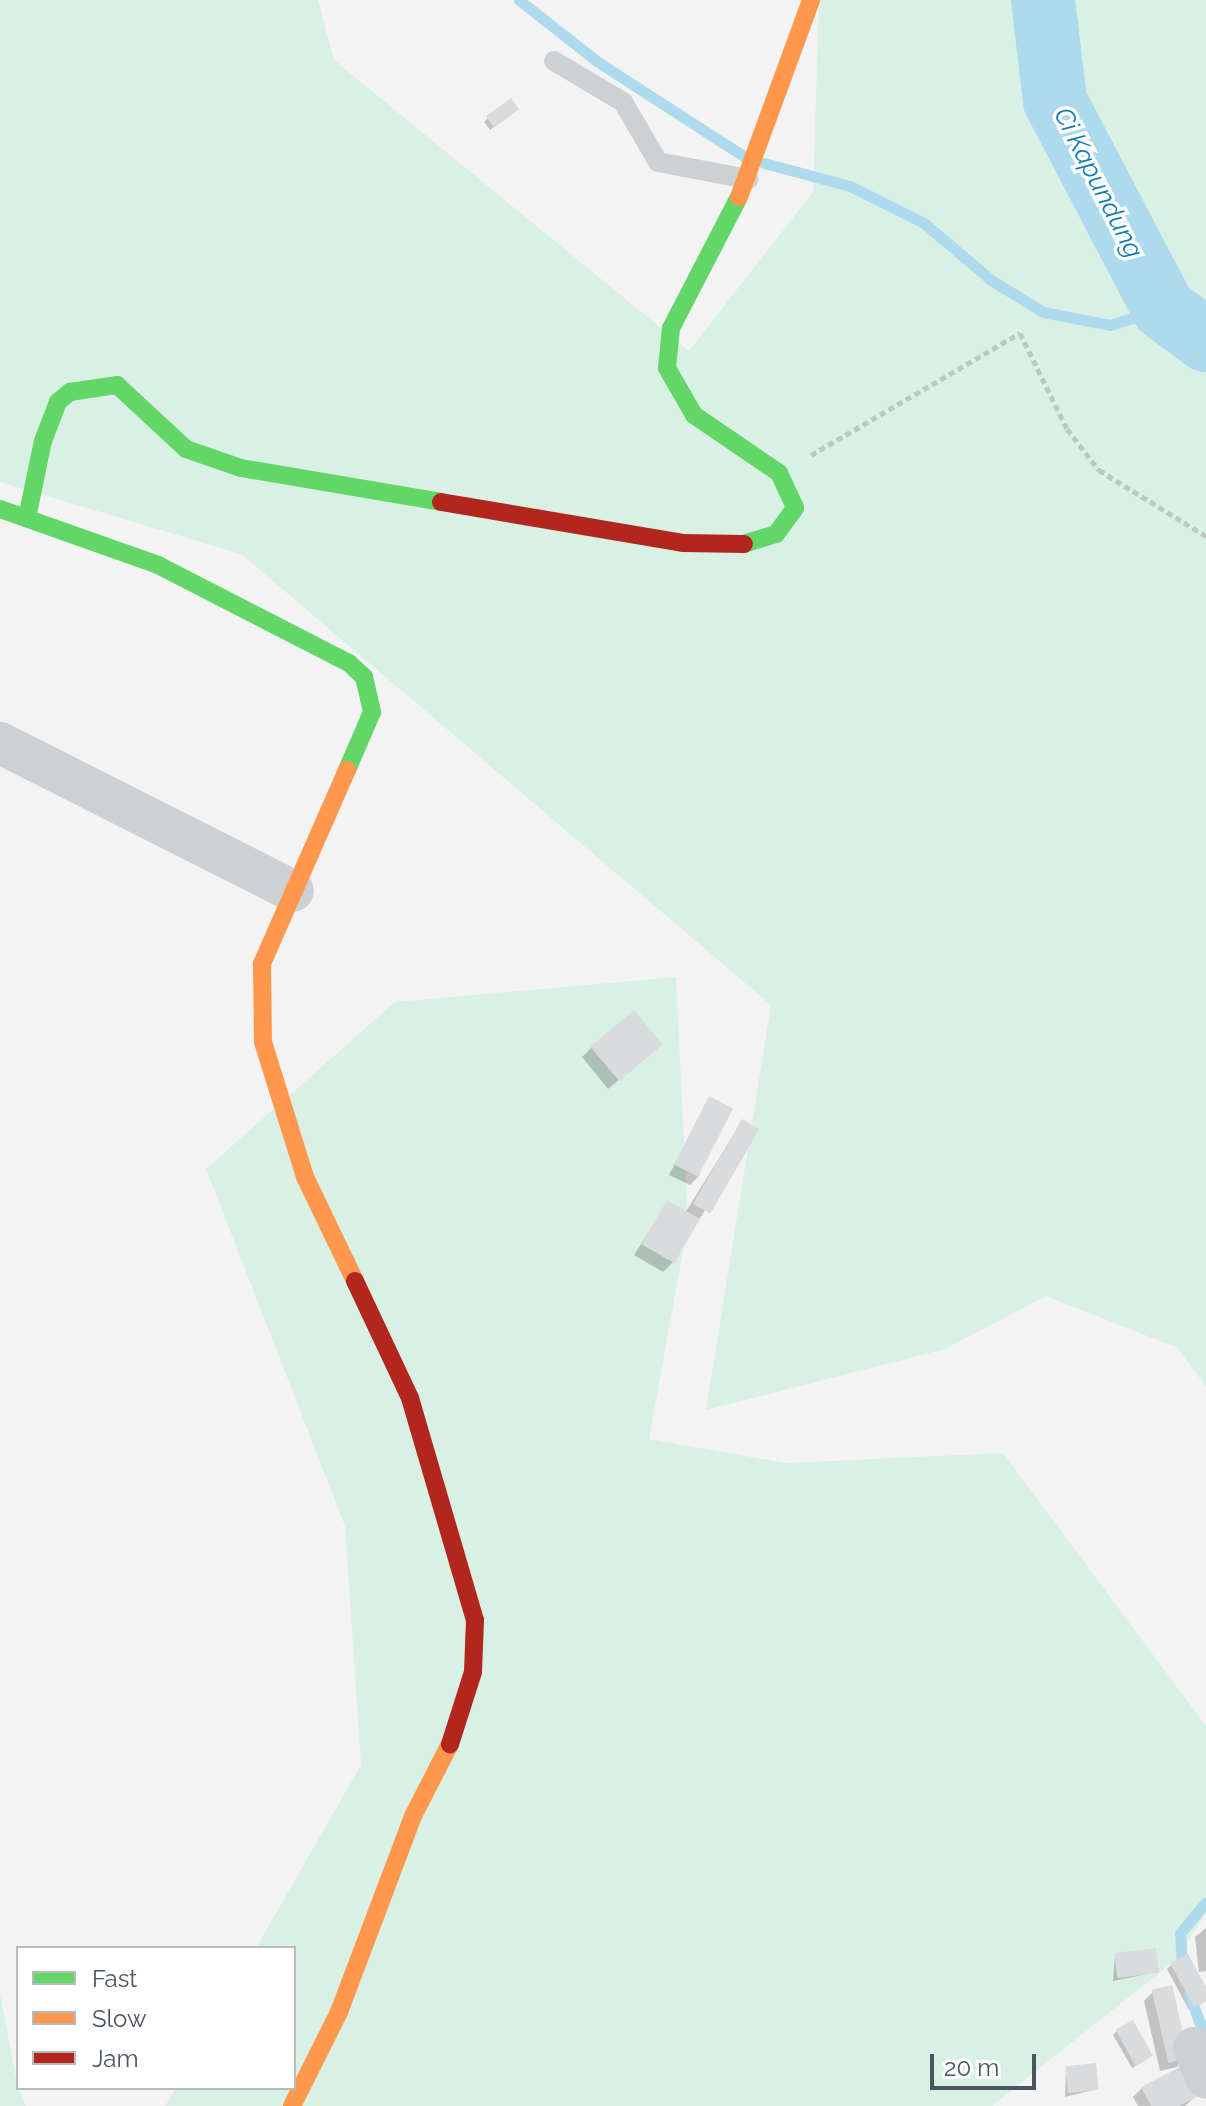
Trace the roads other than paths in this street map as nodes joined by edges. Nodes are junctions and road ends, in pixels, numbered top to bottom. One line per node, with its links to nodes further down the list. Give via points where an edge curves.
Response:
1 (811, 0): 3 (street)
2 (554, 61): 3 (lane, via 623,102 658,162)
3 (748, 179): 5 (street, via 671,328 667,368 694,415 779,473 795,508 776,534 740,545 683,543 241,468 186,449 117,385 70,392 58,402 43,441)
4 (0, 509): 5 (street)
5 (27, 518): 7 (street, via 158,565 349,663 364,677 372,712)
6 (0, 743): 7 (street)
7 (293, 891): 8 (street, via 262,964 263,1042 305,1177 410,1398 475,1620 473,1672 458,1729 413,1816 339,2012)
8 (292, 2106)

